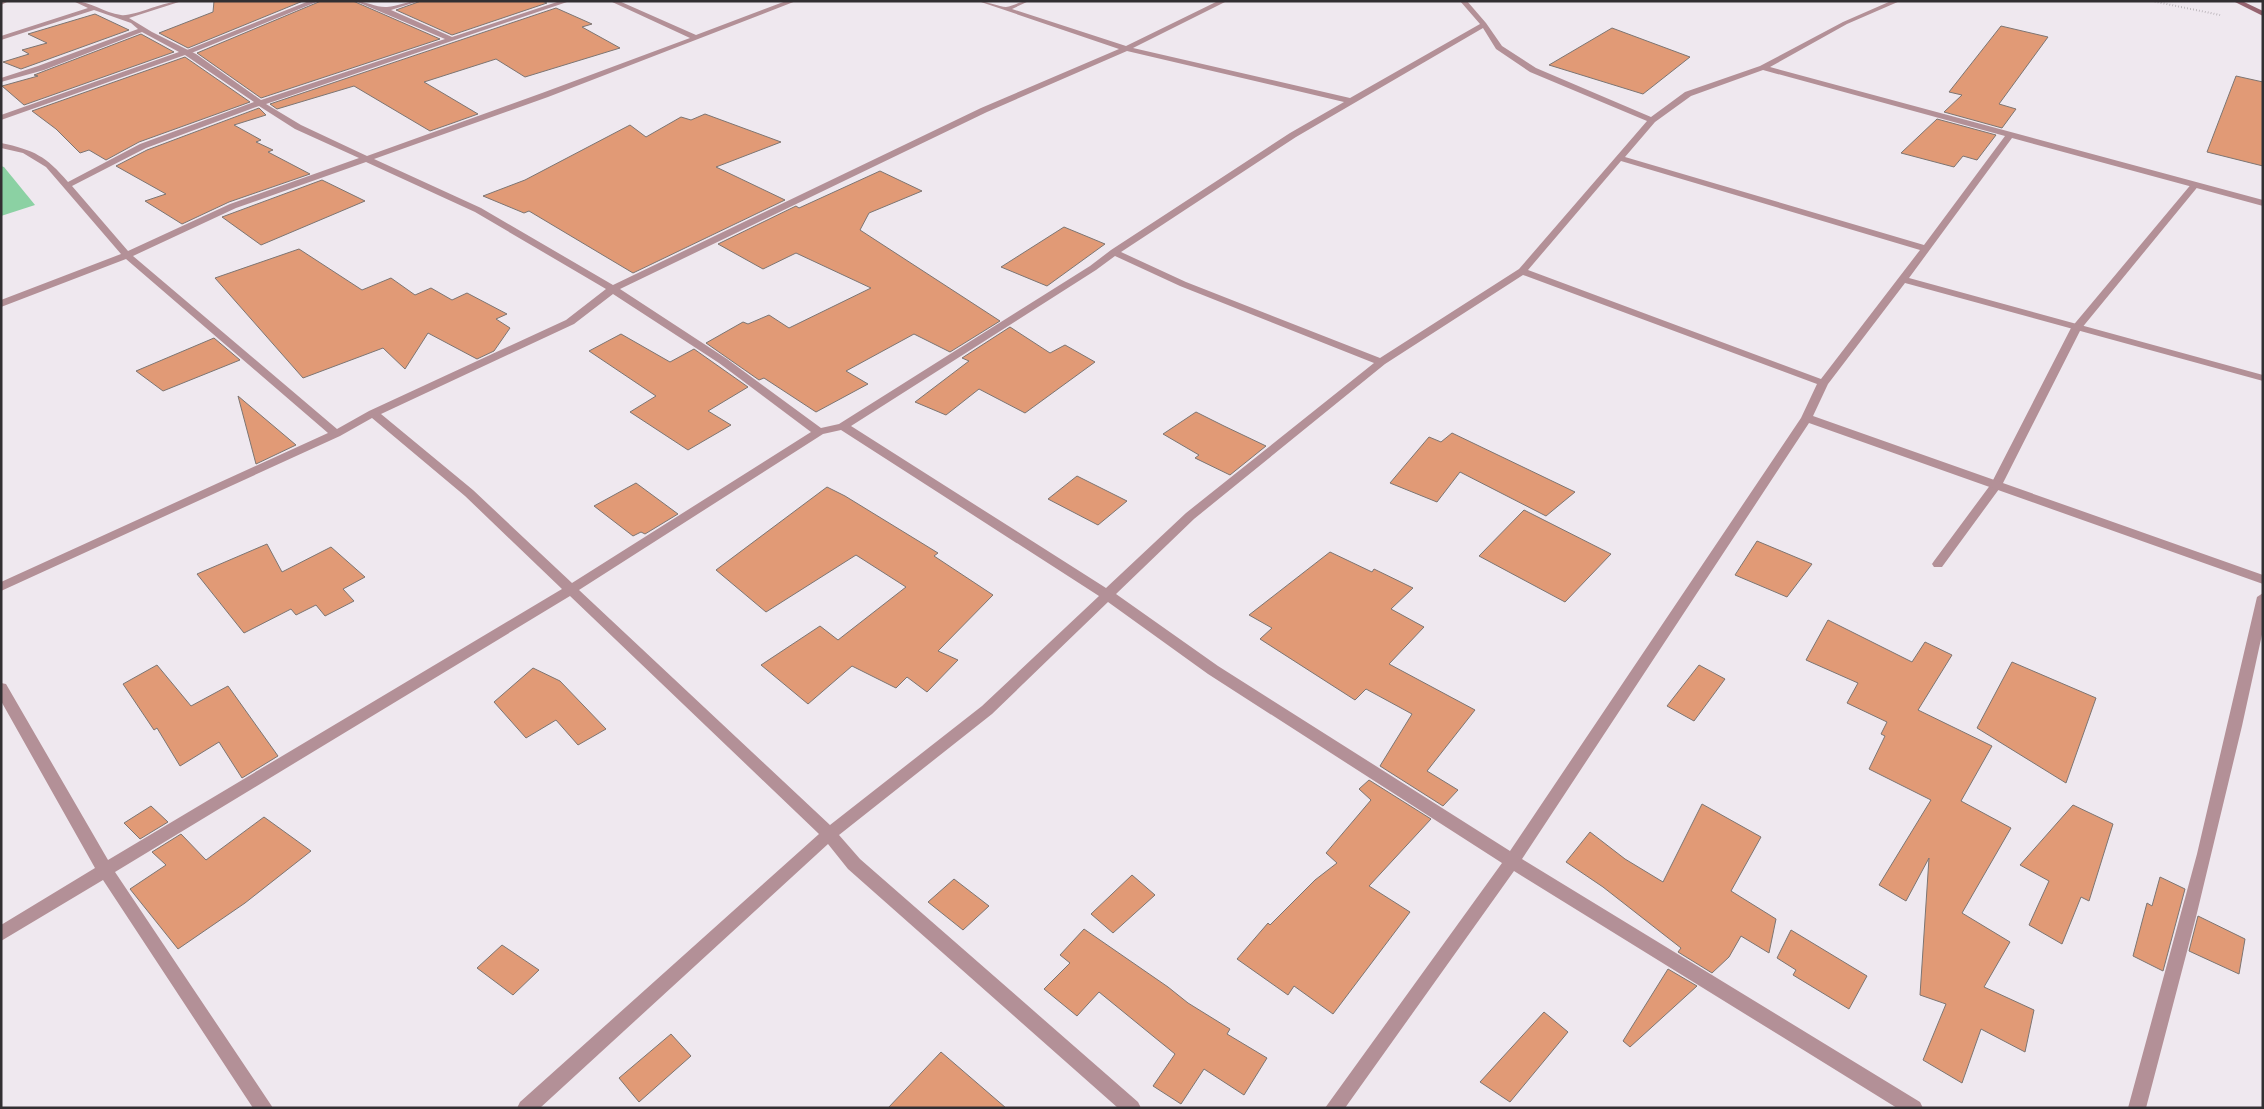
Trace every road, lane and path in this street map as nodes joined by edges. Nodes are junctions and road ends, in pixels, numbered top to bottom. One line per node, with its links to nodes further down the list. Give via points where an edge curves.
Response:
1 (6, 1): 17 (street)
2 (76, 1): 18 (street)
3 (179, 1): 23 (street)
4 (316, 1): 30 (street)
5 (358, 1): 20 (street)
6 (416, 1): 20 (street)
7 (567, 1): 28 (street)
8 (613, 1): 27 (street)
9 (793, 1): 27 (street)
10 (981, 1): 19 (street)
11 (1026, 1): 19 (street)
12 (1224, 1): 29 (street)
13 (1462, 1): 24 (street)
14 (1897, 1): 31 (street, via 1845,23)
15 (2152, 1): 22 (path)
16 (2236, 1): 21 (street)
17 (1, 2)
18 (94, 8): 23 (street); 26 (street)
19 (1006, 9): 29 (street)
20 (385, 10): 28 (street)
21 (2263, 14)
22 (2226, 16)
23 (123, 18): 25 (street)
24 (1484, 24): 33 (street); 36 (street, via 1499,47 1532,70)
25 (142, 30): 30 (street); 32 (street)
26 (1, 38)
27 (696, 38): 40 (street)
28 (451, 39): 34 (street)
29 (1126, 50): 33 (street); 49 (street, via 976,114)
30 (186, 52): 34 (street); 35 (street)
31 (1763, 68): 36 (street, via 1688,94); 37 (street)
32 (1, 80)
33 (1351, 102): 45 (street, via 1293,135)
34 (260, 103): 40 (street, via 298,127); 42 (street, via 143,146)
35 (1, 118)
36 (1652, 120): 39 (street)
37 (2010, 135): 41 (street); 44 (street)
38 (1, 146): 42 (street, via 26,151 50,165)
39 (1621, 158): 44 (street); 47 (street)
40 (365, 159): 46 (street, via 233,206); 49 (street, via 478,210)
41 (2196, 184): 43 (street); 51 (street)
42 (68, 185): 46 (street)
43 (2263, 203)
44 (1926, 249): 48 (street)
45 (1114, 252): 52 (street, via 1183,284); 57 (street)
46 (128, 255): 50 (street); 59 (street)
47 (1522, 271): 52 (street); 54 (street)
48 (1903, 279): 51 (street); 54 (street)
49 (613, 289): 55 (street, via 570,322); 58 (street, via 723,361)
50 (1, 304)
51 (2076, 328): 53 (street); 60 (street)
52 (1381, 362): 65 (street, via 1190,516)
53 (2263, 378)
54 (1823, 383): 56 (street)
55 (373, 413): 59 (street); 64 (street, via 469,493)
56 (1806, 418): 60 (street); 69 (street)
57 (843, 426): 58 (street); 65 (street)
58 (819, 432): 64 (street)
59 (336, 434): 63 (street)
60 (1996, 485): 61 (street); 62 (street)
61 (1938, 564)
62 (2263, 580)
63 (1, 587)
64 (570, 590): 68 (street); 70 (street)
65 (1109, 596): 68 (street, via 987,710); 69 (street, via 1213,670)
66 (2263, 597): 77 (street, via 2245,683)
67 (1, 688): 70 (street)
68 (828, 834): 73 (street); 74 (street, via 854,864)
69 (1512, 861): 75 (street); 76 (street)
70 (105, 870): 71 (street); 72 (street)
71 (1, 934)
72 (264, 1108)
73 (526, 1108)
74 (1132, 1108)
75 (1334, 1108)
76 (1914, 1108)
77 (2137, 1108)

